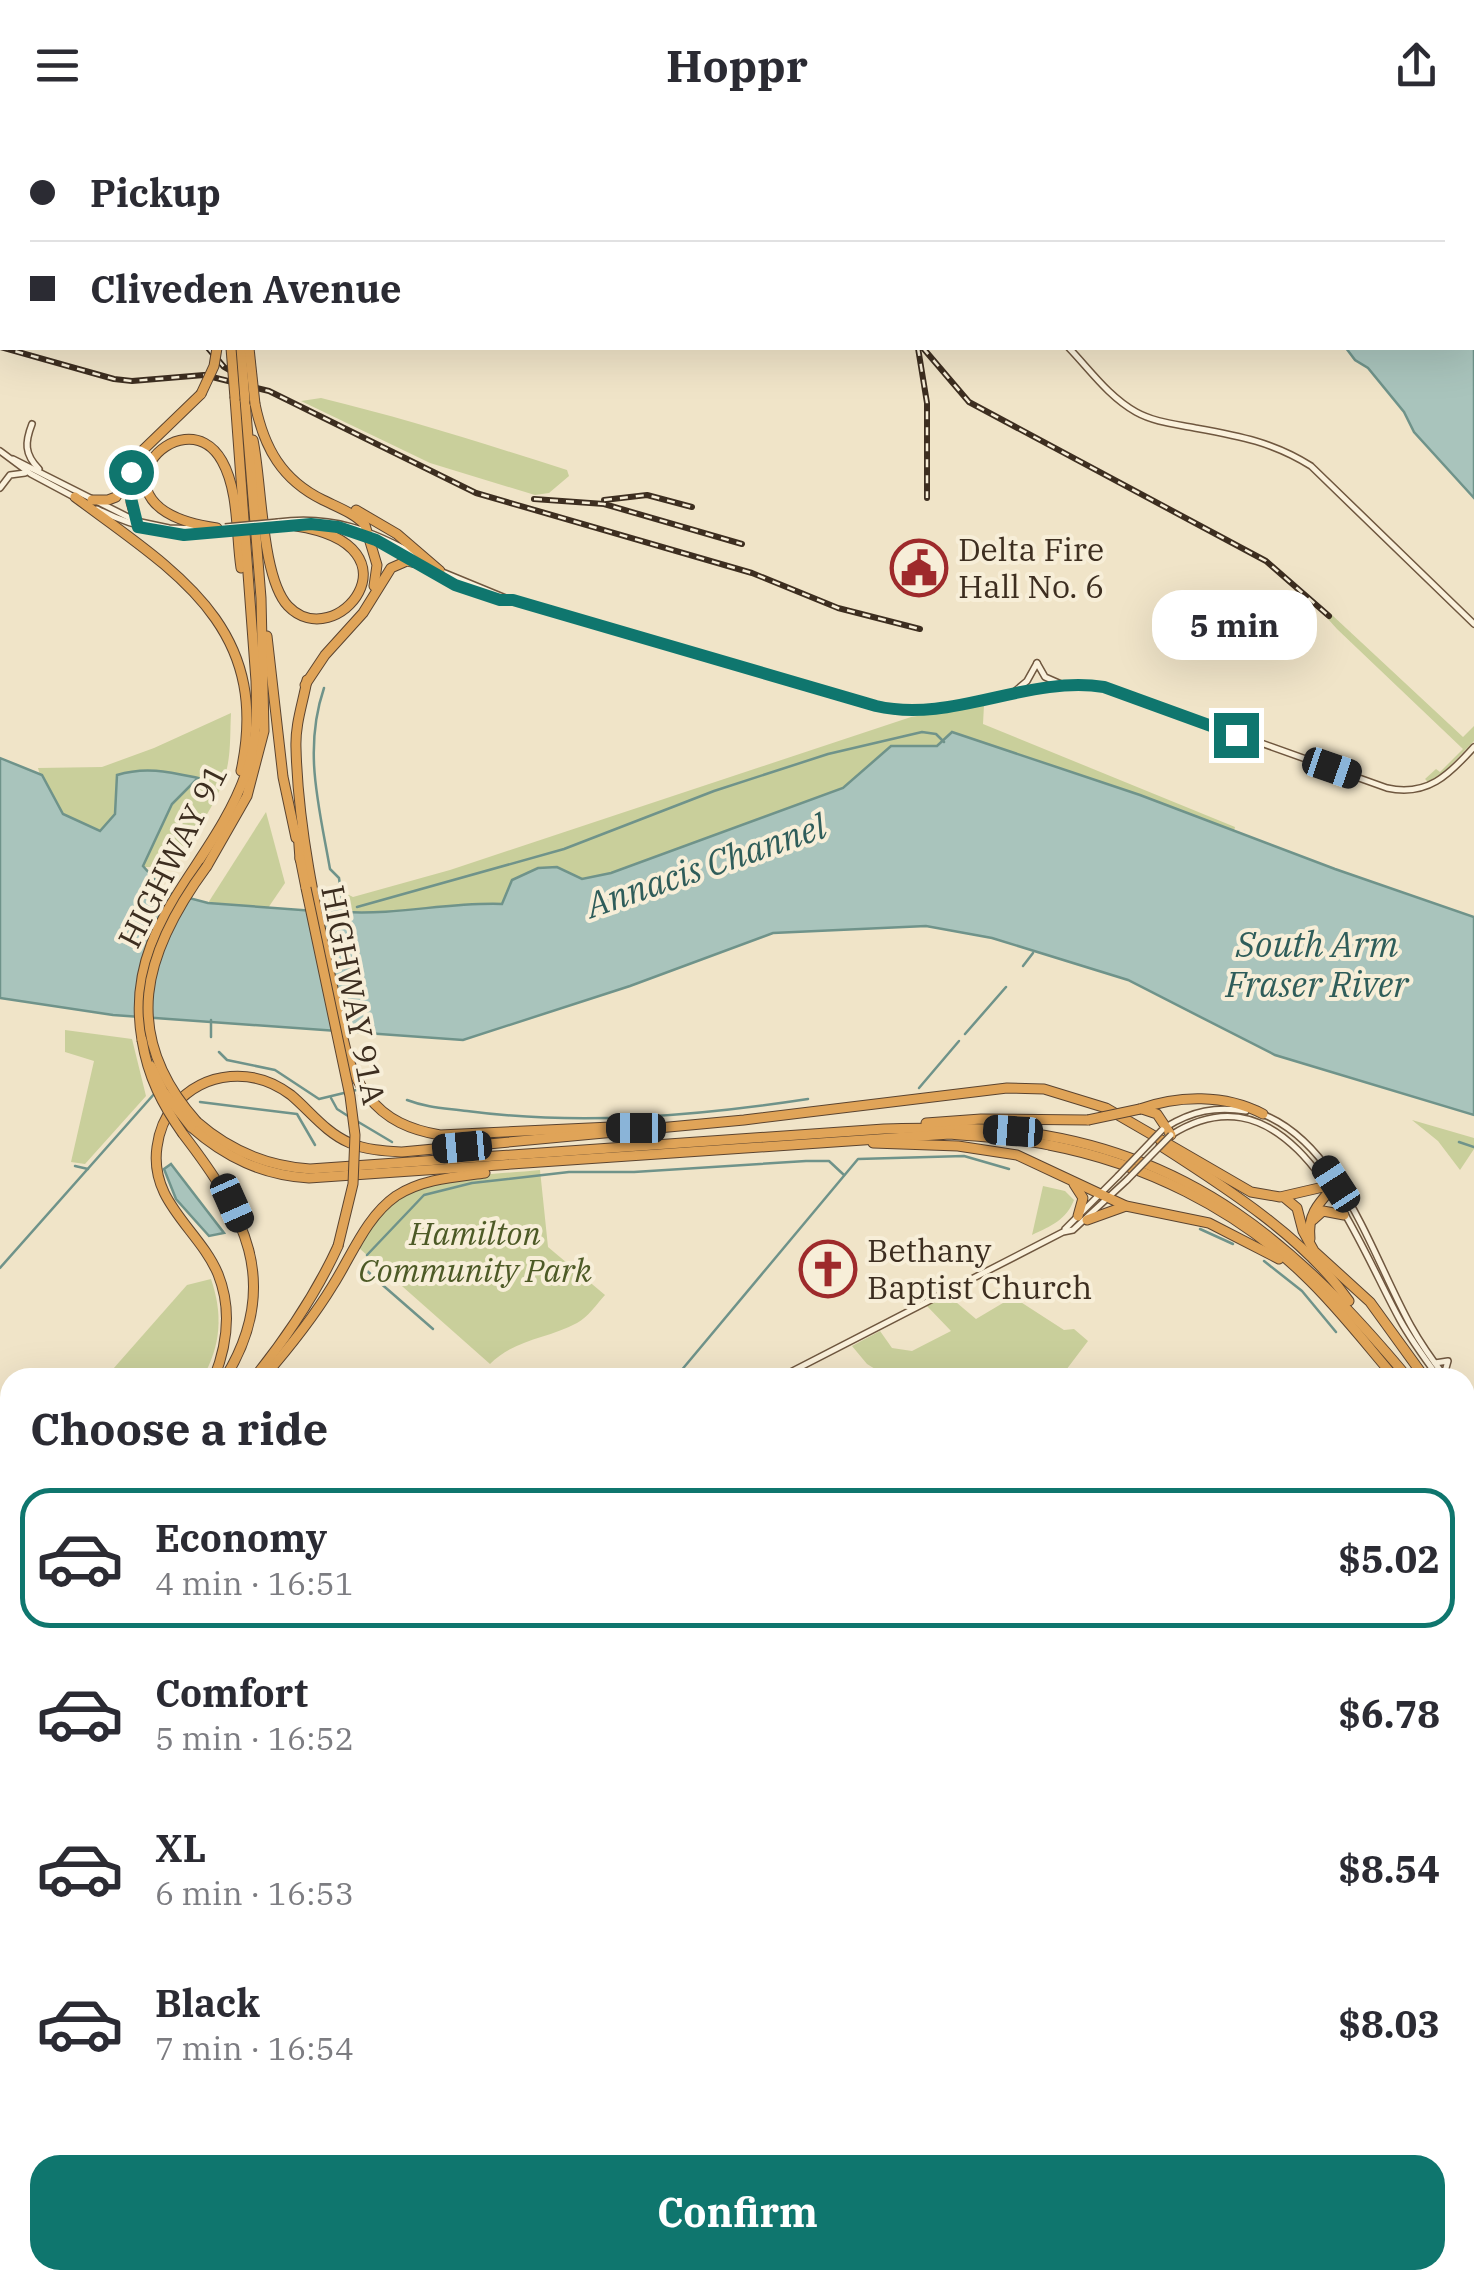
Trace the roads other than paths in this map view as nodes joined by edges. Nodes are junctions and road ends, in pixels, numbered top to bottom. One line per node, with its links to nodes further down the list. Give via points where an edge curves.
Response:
1 (217, 350): 10 (highway, bridge, via 201,394 152,439)
2 (232, 350): 6 (highway, HIGHWAY 91, bridge)
3 (241, 350): 6 (highway, bridge)
4 (249, 350): 6 (highway, bridge)
5 (1072, 350): 27 (street, via 1138,414 1257,441 1306,463)
6 (245, 401): 12 (highway); 19 (highway, via 273,581 298,615 339,614 358,596 360,559 342,538); 24 (highway, HIGHWAY 91); 28 (highway, HIGHWAY 91)
7 (32, 424): 13 (street, via 28,454)
8 (0, 451): 9 (street)
9 (10, 458): 11 (street); 13 (street)
10 (131, 472): 16 (highway, via 116,497); 17 (highway)
11 (30, 474): 14 (street, via 14,473); 15 (street)
12 (287, 475): 21 (highway, via 360,519); 23 (highway, via 372,518)
13 (54, 479): 16 (street)
14 (0, 488)
15 (75, 497): 17 (street); 32 (highway, via 168,568 225,631 248,708)
16 (92, 500): 17 (street)
17 (137, 524): 20 (street, via 184,535)
18 (278, 524): 19 (street); 20 (street, bridge); 21 (street, via 325,520)
19 (296, 526): 21 (street)
20 (222, 529): 28 (highway, via 176,520 156,507 146,474 160,448 195,440 217,452 224,465)
21 (368, 533): 22 (street); 23 (street); 25 (highway, via 376,565)
22 (420, 564): 25 (highway, via 391,568); 26 (street, via 470,591)
23 (440, 571): 26 (street)
24 (261, 598): 33 (highway, HIGHWAY 91A, via 283,777); 34 (highway, HIGHWAY 91, via 266,703 260,754 240,810)
25 (371, 598): 33 (highway, via 307,680 290,728)
26 (508, 599): 30 (street, via 889,710 930,710)
27 (1474, 624)
28 (252, 640): 32 (highway, HIGHWAY 91, via 256,728)
29 (1064, 684): 30 (street); 30 (street, via 1045,677 1037,663); 31 (street, via 1104,687 1395,790 1436,784)
30 (1012, 694)
31 (1474, 748)
32 (237, 793): 34 (highway, HIGHWAY 91)
33 (304, 858): 39 (highway, via 352,1068 385,1114 440,1135); 58 (highway, HIGHWAY 91A, bridge, via 350,1096 353,1184 338,1246)
34 (203, 862): 38 (highway, HIGHWAY 91, bridge, via 157,948 147,992 159,1066); 38 (highway, HIGHWAY 91, bridge, via 170,902 148,946 139,992 147,1070 157,1094)
35 (1087, 1101): 39 (highway, via 1008,1088); 46 (highway, via 1236,1184); 54 (highway, via 1272,1225 1342,1291)
36 (1140, 1109): 37 (highway, via 1206,1099); 40 (highway, bridge, via 1088,1120 952,1120); 41 (highway, via 1157,1114)
37 (1262, 1114): 41 (street, via 1215,1108 1189,1114); 45 (street, via 1308,1145)
38 (191, 1128): 40 (highway, HIGHWAY 91, via 274,1164 310,1170); 43 (highway, HIGHWAY 91, via 245,1164 290,1177); 57 (highway, via 250,1250 248,1327)
39 (664, 1128): 56 (highway, via 388,1151 339,1137 260,1078 223,1077 199,1085 165,1118 156,1159 172,1209 222,1284 228,1317)
40 (884, 1129): 54 (highway, via 1013,1131 1159,1170 1270,1236)
41 (1167, 1130): 45 (street, via 1228,1116 1258,1122 1297,1146); 47 (street, bridge); 47 (street, bridge)
42 (855, 1141): 43 (highway); 44 (highway, via 996,1150); 53 (highway, via 950,1134 1099,1156 1206,1203)
43 (578, 1161): 59 (highway, via 446,1178 397,1195 378,1212)
44 (1073, 1182): 47 (highway); 50 (highway)
45 (1331, 1187): 46 (highway); 49 (street); 51 (highway); 55 (street, via 1372,1246)
46 (1280, 1196): 52 (highway, via 1297,1208)
47 (1105, 1197): 48 (highway); 50 (street)
48 (1126, 1206): 50 (highway); 53 (highway, via 1209,1224)
49 (1344, 1215): 51 (highway, via 1323,1212); 64 (street, via 1401,1322)
50 (1083, 1218): 60 (street, via 1073,1230)
51 (1309, 1226): 52 (highway)
52 (1314, 1251): 63 (highway, via 1370,1302)
53 (1304, 1275): 61 (highway)
54 (1364, 1324): 62 (highway)
55 (1435, 1364): 65 (street); 66 (street, via 1448,1361)
56 (218, 1368)
57 (230, 1368)
58 (262, 1368)
59 (271, 1368)
60 (798, 1368)
61 (1386, 1368)
62 (1400, 1368)
63 (1418, 1368)
64 (1436, 1368)
65 (1437, 1368)
66 (1446, 1368)

